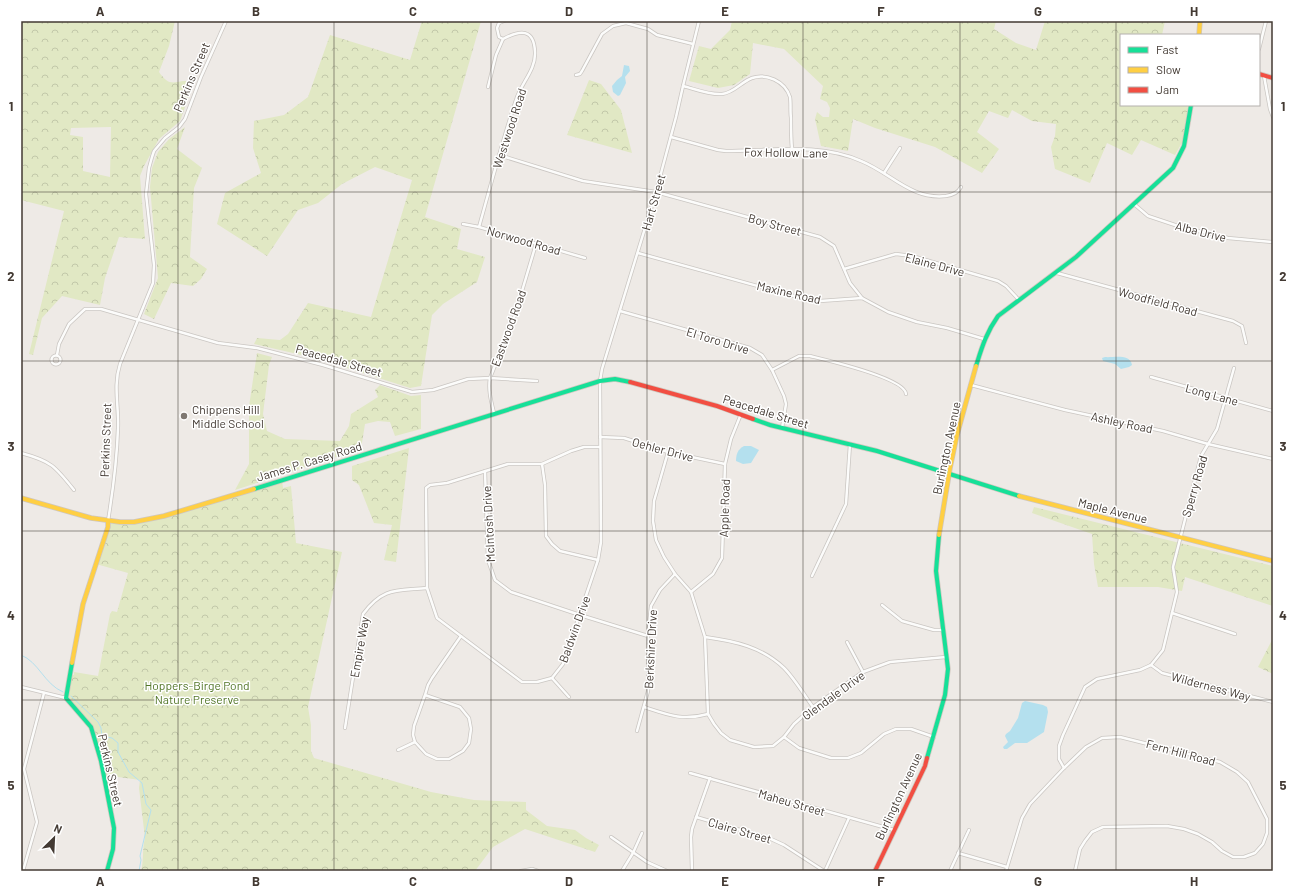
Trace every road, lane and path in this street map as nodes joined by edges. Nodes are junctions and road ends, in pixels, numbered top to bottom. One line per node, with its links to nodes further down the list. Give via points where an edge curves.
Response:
1 (226, 21): 36 (street, Perkins Street, via 185,119 165,138 152,157 146,194 154,264 153,283)
2 (504, 21): 7 (street, via 499,23 497,28 499,37)
3 (700, 21): 8 (street, Hart Street)
4 (1200, 21): 6 (main road)
5 (1266, 21): 9 (street)
6 (1199, 34)
7 (504, 39): 14 (street, via 496,55); 20 (street, Westwood Road, via 515,33 525,32 534,43 535,56 532,69 516,98)
8 (693, 44): 10 (street, via 657,35 648,29 626,23 613,26 602,34 582,71); 13 (street, Hart Street)
9 (1260, 45)
10 (576, 75)
11 (1261, 75): 12 (main road); 16 (street)
12 (1273, 78)
13 (683, 86): 17 (street, Hart Street); 19 (street, via 722,94 735,90 754,78 772,78 783,85 790,97)
14 (488, 87)
15 (1191, 106): 24 (main road, Burlington Avenue, via 1186,140 1178,160)
16 (1273, 117)
17 (671, 137): 19 (street, Fox Hollow Lane, via 726,151); 23 (street, Hart Street)
18 (900, 148): 21 (street)
19 (792, 149): 21 (street, Fox Hollow Lane, via 840,154 862,161)
20 (499, 155): 23 (street, Boy Street, via 583,181); 26 (street, Westwood Road)
21 (884, 173): 22 (street, Fox Hollow Lane, via 907,188 927,196 949,195 958,192)
22 (961, 187)
23 (656, 192): 29 (street, Hart Street); 31 (street, Boy Street, via 820,237 834,246)
24 (1133, 204): 27 (street, Alba Drive, via 1148,216 1181,226 1228,238); 32 (main road, Burlington Avenue)
25 (463, 224): 26 (street, Norwood Road)
26 (478, 227): 28 (street, Norwood Road)
27 (1273, 242)
28 (536, 244): 30 (street, Norwood Road); 42 (street, Eastwood Road, via 514,318)
29 (638, 253): 33 (street, Maxine Road, via 805,299 820,301); 35 (street, Hart Street)
30 (585, 258)
31 (844, 269): 33 (street, Boy Street, via 850,283); 34 (street, Elaine Drive, via 896,254 912,256 998,281)
32 (1057, 273): 34 (main road, Burlington Avenue); 38 (street, Woodfield Road, via 1233,321 1242,326)
33 (862, 298): 37 (street, via 888,312 917,322)
34 (1019, 300): 37 (main road, Burlington Avenue, via 998,316)
35 (620, 311): 41 (street, El Toro Drive, via 750,348 762,355); 45 (street, Hart Street)
36 (138, 319): 39 (street, Peacedale Street, via 101,309 85,309 69,324 59,344); 42 (street, Peacedale Street, via 218,343 257,348 323,365 412,392 434,390 468,379); 66 (street, Perkins Street, via 116,377 116,468)
37 (984, 339): 46 (main road, Burlington Avenue)
38 (1246, 343)
39 (57, 355)
40 (1234, 368): 48 (street, Sperry Road)
41 (772, 370): 47 (street, via 799,356 810,356 877,374 903,388); 52 (street, El Toro Drive, via 786,404)
42 (490, 378): 44 (street, Peacedale Street); 50 (street, Eastwood Road, via 490,398)
43 (1151, 378): 48 (street, Long Lane)
44 (537, 381)
45 (600, 381): 50 (main road, James P. Casey Road); 51 (main road, Peacedale Street, via 615,379 639,384); 53 (street, Baldwin Drive)
46 (971, 385): 55 (street, Ashley Road, via 1065,410 1163,430); 63 (main road, Burlington Avenue)
47 (906, 394)
48 (1226, 398): 49 (street, Long Lane); 55 (street, Sperry Road, via 1217,429)
49 (1273, 411)
50 (494, 413): 66 (main road, James P. Casey Road, via 164,516 139,521)
51 (741, 414): 52 (main road, Peacedale Street); 61 (street, Apple Road, via 731,439)
52 (781, 428): 54 (main road, Peacedale Street)
53 (600, 437): 56 (street, Baldwin Drive); 57 (street, Oehler Drive, via 624,438)
54 (850, 444): 63 (main road, Peacedale Street); 71 (street, via 846,504)
55 (1208, 444): 59 (street, Ashley Road); 67 (street, Sperry Road, via 1201,456)
56 (600, 447): 60 (street, via 584,447); 68 (street, Baldwin Drive, via 601,542)
57 (668, 452): 61 (street, Oehler Drive); 70 (street, via 654,501 653,521 656,540)
58 (21, 453): 64 (street, via 52,464)
59 (1273, 459)
60 (542, 464): 62 (street, via 508,464); 68 (street, via 546,536 560,551)
61 (726, 464): 73 (street, Apple Road, via 722,558 713,574)
62 (485, 471): 72 (street, via 428,486); 76 (street, McIntosh Drive, via 488,560 495,580 511,592)
63 (949, 474): 67 (main road, Maple Avenue, via 1010,494); 77 (main road, Burlington Avenue, via 936,559)
64 (74, 490)
65 (21, 498): 66 (main road, James P. Casey Road)
66 (108, 521): 90 (main road, Perkins Street, via 84,604)
67 (1180, 537): 69 (main road, Maple Avenue); 75 (street, Sperry Road, via 1173,567 1177,592)
68 (598, 560): 76 (street, Baldwin Drive)
69 (1273, 561)
70 (675, 574): 73 (street); 80 (street, Berkshire Drive, via 660,590 651,606)
71 (812, 576)
72 (427, 588): 79 (street, via 437,618); 96 (street, Empire Way, via 383,594 372,602 363,614)
73 (691, 592): 81 (street)
74 (882, 605): 77 (street, via 902,621)
75 (1172, 613): 78 (street); 84 (street, Sperry Road, via 1163,650)
76 (580, 615): 80 (street, McIntosh Drive); 86 (street, Baldwin Drive, via 562,664)
77 (943, 630): 83 (main road, Burlington Avenue)
78 (1235, 634)
79 (461, 636): 86 (street, via 522,682); 89 (street, via 432,678)
80 (648, 636): 93 (street, Berkshire Drive, via 650,674)
81 (705, 637): 94 (street, via 732,641 764,652 784,668); 95 (street)
82 (847, 642): 85 (street)
83 (946, 657): 85 (street, Glendale Drive, via 890,662); 99 (main road, Burlington Avenue, via 946,691)
84 (1151, 665): 92 (street, Wilderness Way, via 1162,673); 102 (street, via 1140,670 1097,678 1085,687 1059,746 1059,759)
85 (863, 672): 94 (street, Glendale Drive)
86 (552, 678): 91 (street)
87 (21, 687): 88 (street)
88 (44, 693): 90 (street); 114 (street, via 24,769 37,822)
89 (424, 695): 100 (street, via 414,726); 100 (street, via 460,707 469,718 470,736 462,751 448,759 437,759 426,754)
90 (66, 698): 115 (main road, Perkins Street, via 91,727 101,761 114,828 113,849)
91 (569, 698)
92 (1273, 702)
93 (644, 707): 95 (street, via 668,715 694,718); 97 (street, Berkshire Drive)
94 (813, 707): 98 (street, Glendale Drive)
95 (708, 714): 98 (street, Glendale Drive, via 721,733 737,743 754,747 773,746)
96 (345, 728)
97 (637, 731)
98 (784, 737): 99 (street, via 799,748 831,758 848,758 861,753 884,734 896,729 911,729)
99 (934, 737): 107 (main road, Burlington Avenue, via 925,766)
100 (415, 742): 101 (street)
101 (398, 750)
102 (1064, 768): 113 (street, Fern Hill Road, via 1030,804 1022,818); 125 (street, Fern Hill Road, via 1086,747 1102,738 1120,737 1220,762 1248,782 1267,819 1267,833 1263,844 1255,853 1233,857 1212,842 1184,829 1168,826 1103,827 1092,832 1085,841 1080,849)
103 (690, 773): 104 (street, Maheu Street)
104 (710, 778): 105 (street); 106 (street, Maheu Street)
105 (696, 817): 120 (street, via 690,837); 121 (street, Claire Street, via 771,838)
106 (849, 818): 107 (street, Maheu Street); 121 (street)
107 (894, 830): 122 (main road, Burlington Avenue)
108 (969, 830): 112 (street)
109 (642, 833): 111 (street)
110 (612, 837): 111 (street)
111 (633, 852): 118 (street); 119 (street)
112 (958, 853): 113 (street); 123 (street)
113 (1007, 867): 124 (street, Fern Hill Road)
114 (23, 871)
115 (107, 871)
116 (521, 871): 117 (street)
117 (538, 871)
118 (622, 871)
119 (667, 871)
120 (692, 871)
121 (824, 871)
122 (875, 871)
123 (950, 871)
124 (1006, 871)
125 (1075, 871)

